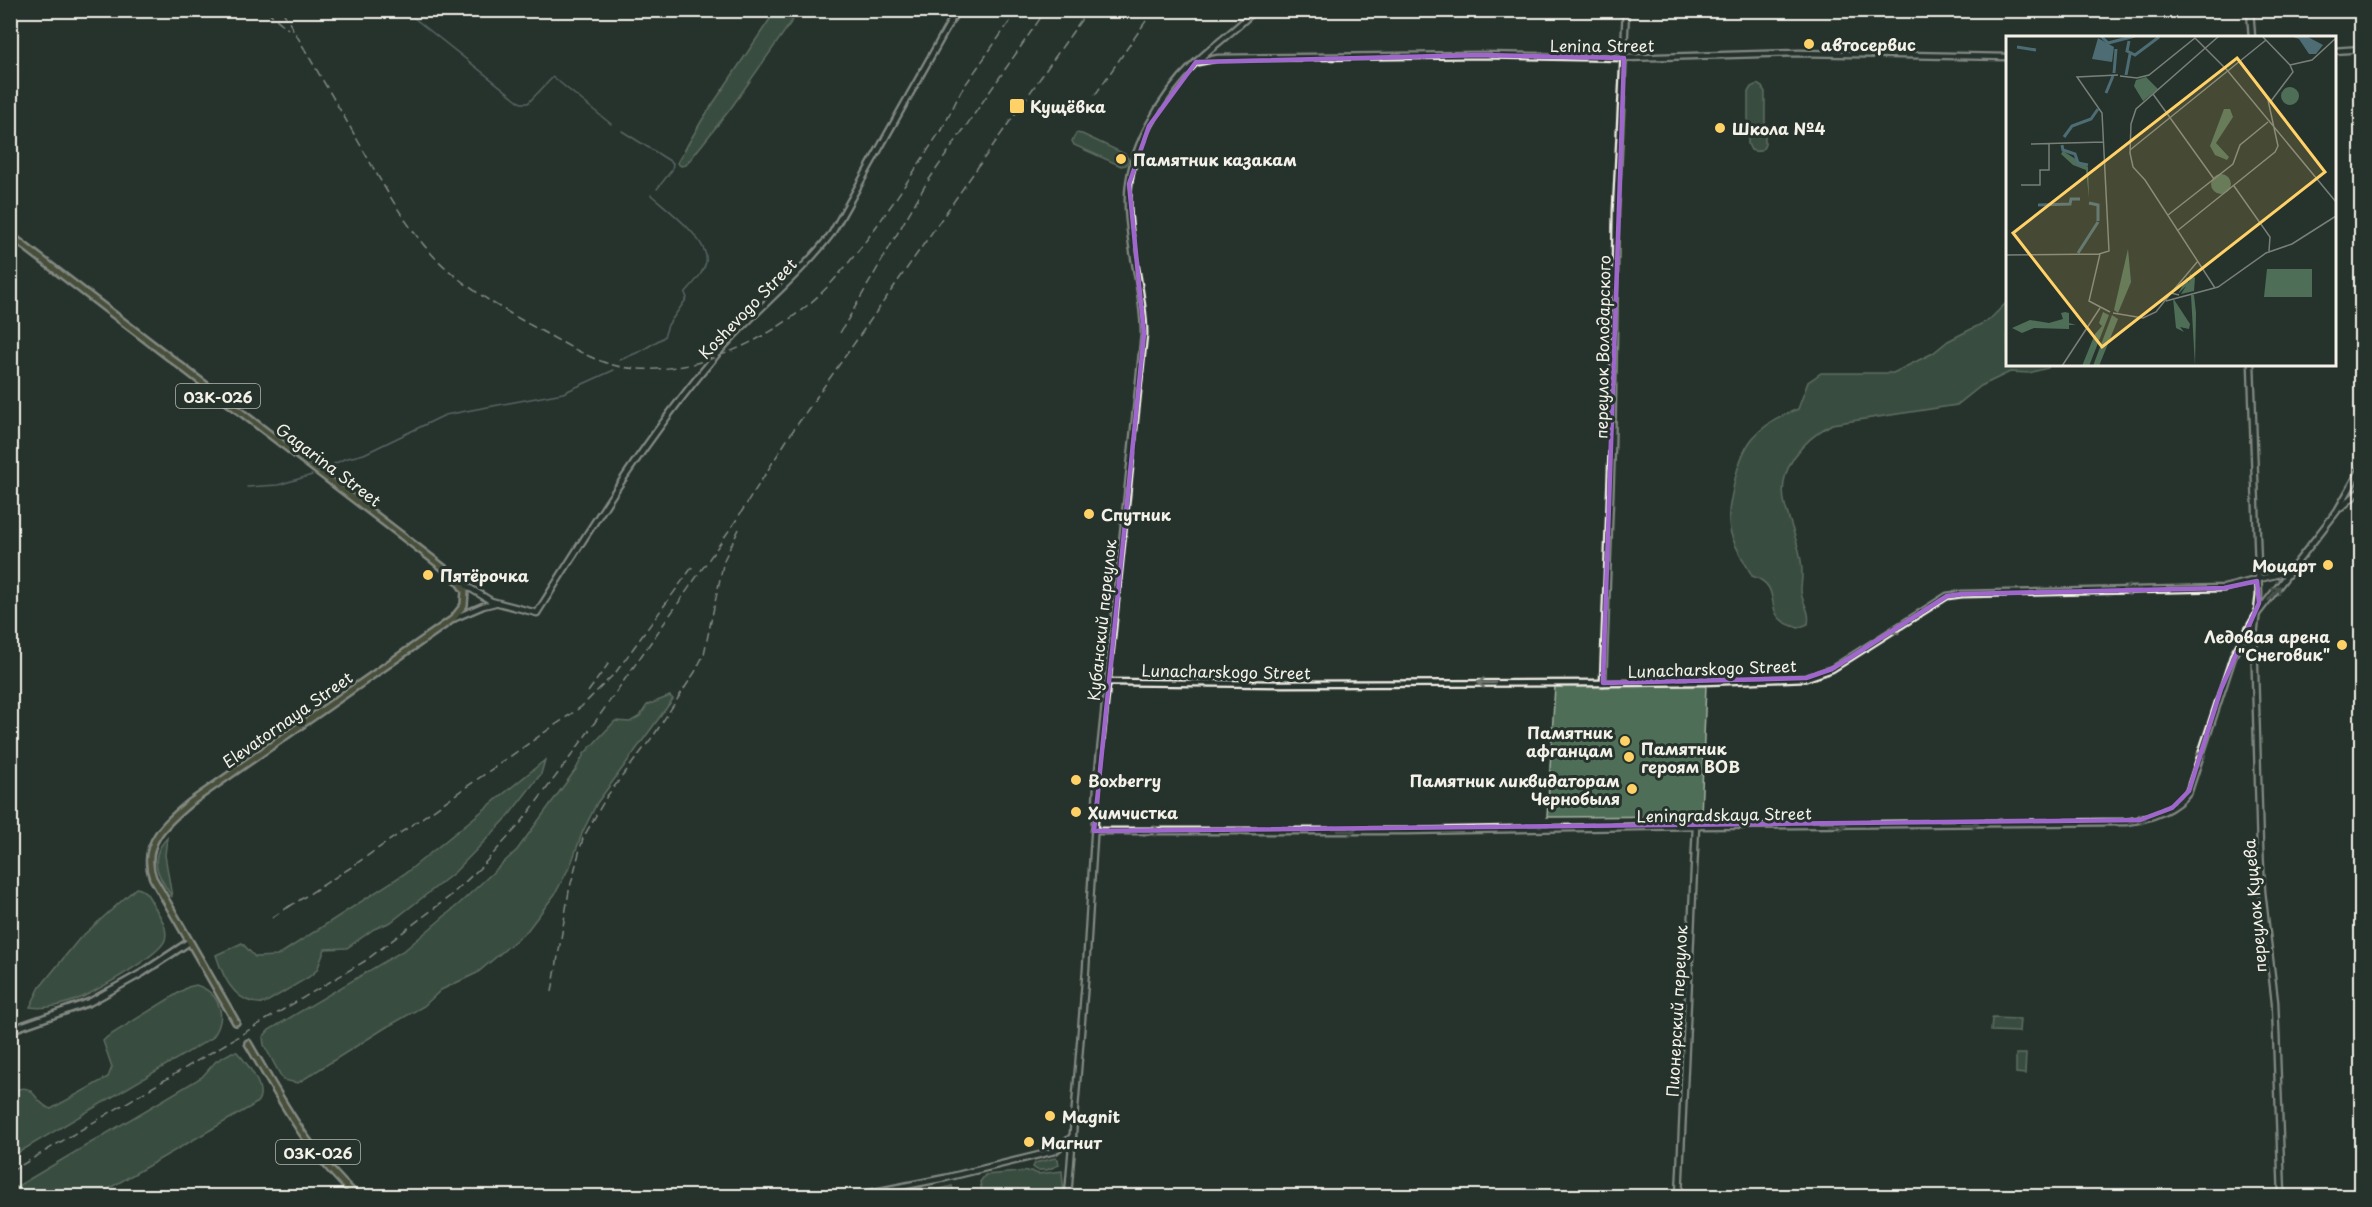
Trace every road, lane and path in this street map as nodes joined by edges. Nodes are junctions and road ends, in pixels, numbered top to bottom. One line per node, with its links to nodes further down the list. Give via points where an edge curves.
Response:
1 (957, 10): 21 (street, Koshevogo Street, via 832,233 699,375 632,466)
2 (1255, 10): 10 (street, Кубанский переулок)
3 (1626, 10): 9 (street, переулок Володарского)
4 (2250, 10): 5 (street)
5 (2252, 36)
6 (2361, 49): 7 (street)
7 (2336, 51)
8 (2006, 57): 9 (street, Lenina Street, via 1799,53)
9 (1624, 58): 10 (street, Lenina Street, via 1481,55 1218,58); 25 (street, переулок Володарского)
10 (1196, 62): 24 (street, Кубанский переулок, via 1149,126 1129,184 1130,226 1143,295 1144,334)
11 (10, 235): 19 (main road, Gagarina Street / 03К-026)
12 (2251, 366): 18 (street, переулок Куцева)
13 (2360, 468): 14 (street); 16 (street)
14 (2361, 478)
15 (2361, 489): 16 (street)
16 (2337, 512): 17 (street)
17 (2291, 572): 18 (street, Lunacharskogo Street); 22 (street, one-way to 17)
18 (2257, 581): 22 (street, переулок Куцева); 25 (street, Lunacharskogo Street, one-way to 25, via 2224,588 1947,596 1832,669 1806,678)
19 (460, 582): 20 (street, Gagarina Street); 23 (main road, Elevatornaya Street, via 465,601)
20 (498, 603): 21 (street, Gagarina Street); 23 (street, Elevatornaya Street)
21 (537, 613)
22 (2257, 614): 26 (street, переулок Куцева, one-way to 22, via 2189,791 2234,654); 38 (street, переулок Куцева, via 2254,635 2260,849 2275,1002)
23 (453, 619): 29 (main road, Elevatornaya Street, via 191,802 164,825 153,842 148,862)
24 (1108, 682): 25 (street, Lunacharskogo Street, one-way to 24); 28 (street, Кубанский переулок)
25 (1603, 683)
26 (2172, 808): 27 (street, Leningradskaya Street, one-way to 26, via 2127,822)
27 (1696, 826): 28 (street, Leningradskaya Street, one-way to 27); 37 (street, Пионерский переулок)
28 (1094, 831): 33 (street, Кубанский переулок)
29 (189, 942): 30 (main road); 31 (main road, via 142,974 90,1002)
30 (236, 1022)
31 (10, 1030)
32 (248, 1043): 34 (main road, 03К-026, via 311,1143)
33 (1073, 1136): 35 (street, via 1055,1151); 36 (street, Кубанский переулок)
34 (357, 1197)
35 (854, 1197)
36 (1068, 1197)
37 (1678, 1197)
38 (2282, 1197)

